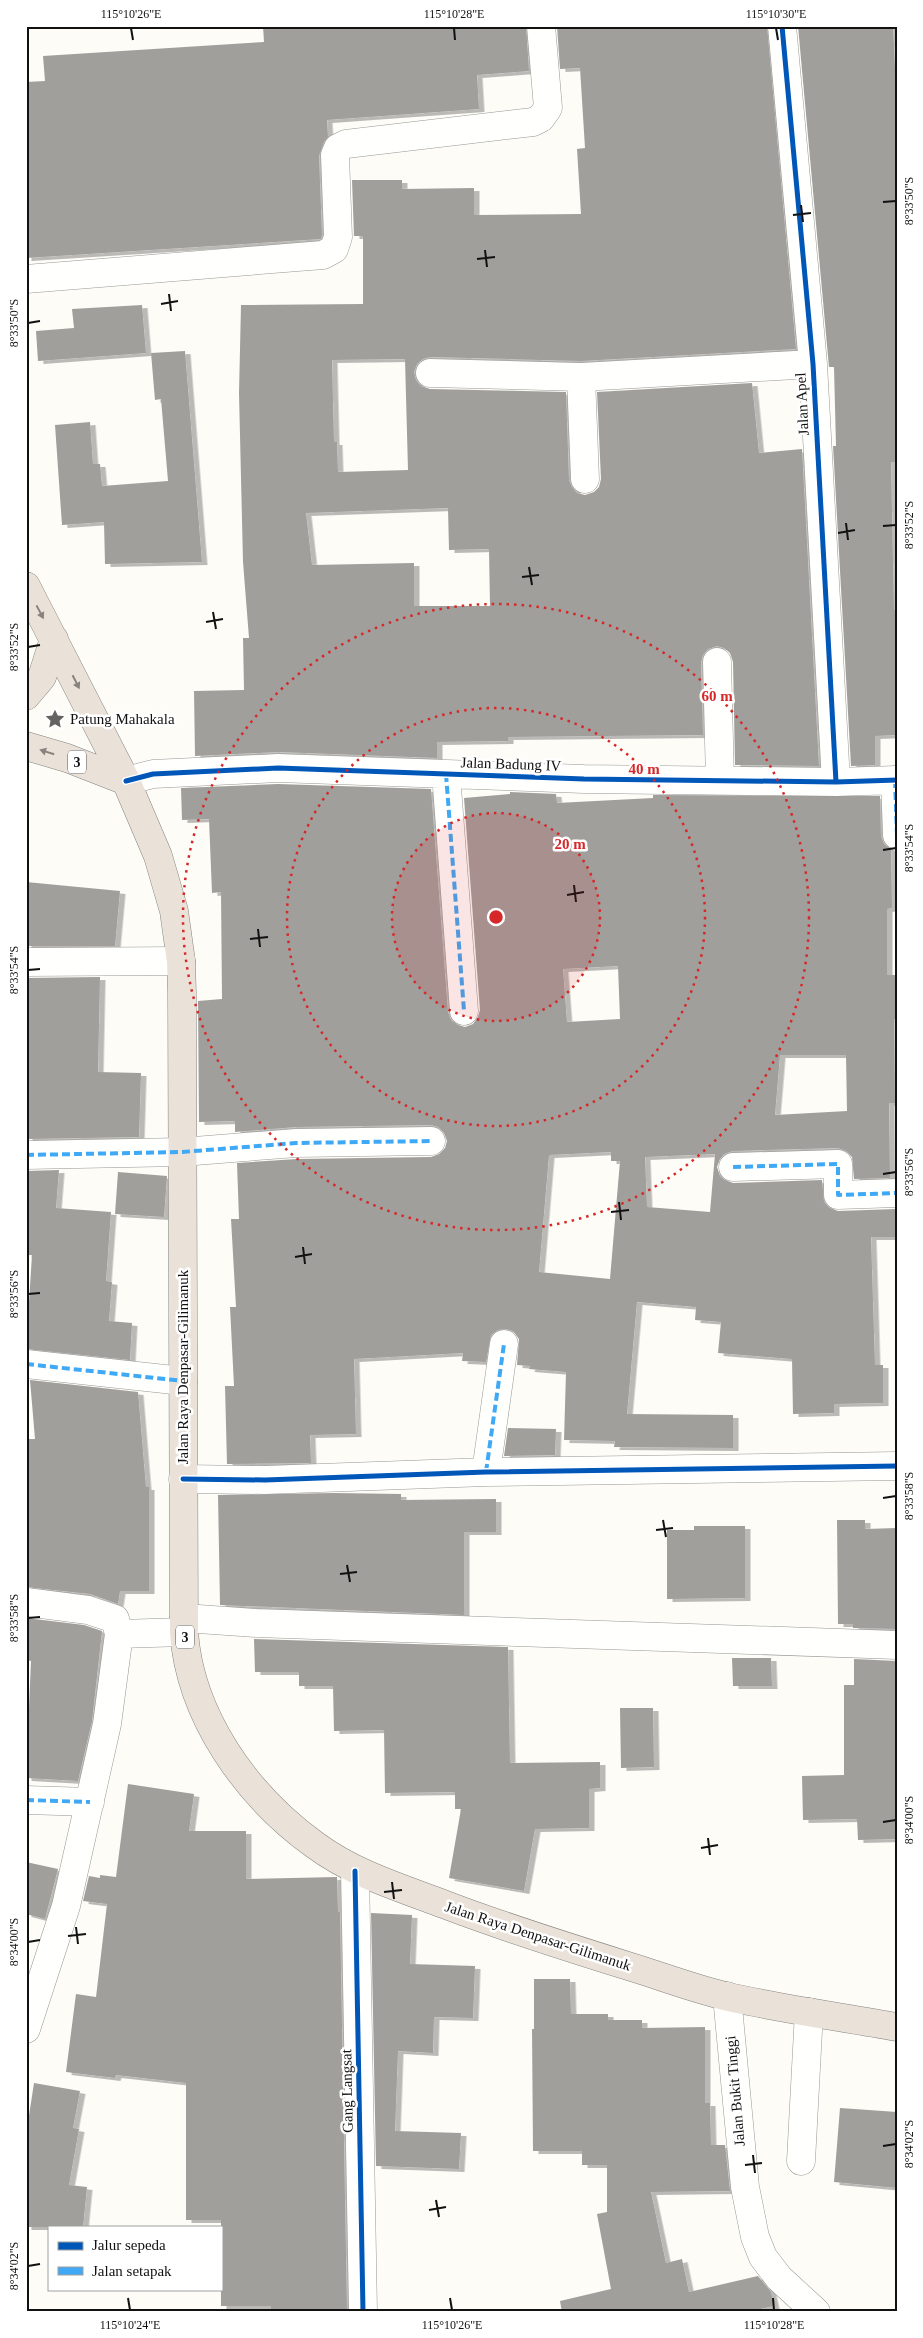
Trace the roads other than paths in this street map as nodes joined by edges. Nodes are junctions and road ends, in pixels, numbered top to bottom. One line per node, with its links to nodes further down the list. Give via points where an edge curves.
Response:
1 (541, 26): 3 (street, via 548,108 541,118 533,122 346,144 338,148 335,155 338,237 334,249 323,255)
2 (782, 26): 4 (street, Jalan Apel)
3 (26, 279)
4 (813, 364): 6 (street); 17 (street, Jalan Apel)
5 (430, 373): 6 (street)
6 (581, 377): 7 (street)
7 (585, 479)
8 (26, 586): 9 (highway, Jalan Raya Denpasar-Gilimanuk, one-way to 9)
9 (54, 638): 11 (highway, via 42,678); 16 (highway, Jalan Raya Denpasar-Gilimanuk / 3, one-way to 16)
10 (716, 662): 14 (street)
11 (26, 696)
12 (26, 746): 16 (highway, 3, one-way to 12)
13 (446, 774): 14 (street, Jalan Badung IV); 16 (street, Jalan Badung IV, via 242,769 152,774); 21 (street)
14 (720, 780): 17 (street, Jalan Badung IV)
15 (896, 780): 17 (street, Jalan Badung IV); 18 (street)
16 (126, 781): 19 (highway, Jalan Raya Denpasar-Gilimanuk / 3, via 167,883)
17 (836, 782)
18 (897, 834)
19 (181, 961): 20 (street); 23 (highway, Jalan Raya Denpasar-Gilimanuk / 3)
20 (26, 962)
21 (464, 1011)
22 (431, 1141): 23 (street, via 296,1143)
23 (182, 1152): 24 (street); 29 (highway, Jalan Raya Denpasar-Gilimanuk / 3)
24 (26, 1155)
25 (733, 1168): 26 (street, via 838,1164 838,1195)
26 (897, 1193)
27 (504, 1344): 31 (street)
28 (26, 1364): 29 (street)
29 (183, 1381): 32 (highway, Jalan Raya Denpasar-Gilimanuk / 3)
30 (897, 1466): 31 (street)
31 (486, 1472): 32 (street, via 265,1480)
32 (183, 1479): 34 (highway, Jalan Raya Denpasar-Gilimanuk / 3)
33 (26, 1602): 35 (street, via 88,1610 115,1619)
34 (184, 1625): 35 (street); 36 (street, via 256,1624); 39 (highway, Jalan Raya Denpasar-Gilimanuk / 3, via 191,1676 202,1705 234,1764 275,1813 315,1846)
35 (119, 1634): 38 (street, via 107,1724)
36 (897, 1645)
37 (26, 1800): 38 (street)
38 (90, 1802): 43 (street, via 66,1906)
39 (355, 1871): 40 (highway, Jalan Raya Denpasar-Gilimanuk / 3, via 502,1927); 45 (street, Gang Langsat)
40 (727, 1996): 41 (highway, Jalan Raya Denpasar-Gilimanuk / 3); 46 (street, Jalan Bukit Tinggi, via 745,2187 754,2237 763,2257 780,2278)
41 (809, 2012): 42 (highway, Jalan Raya Denpasar-Gilimanuk / 3); 44 (street)
42 (897, 2027)
43 (26, 2029)
44 (801, 2161)
45 (363, 2312)
46 (816, 2312)

